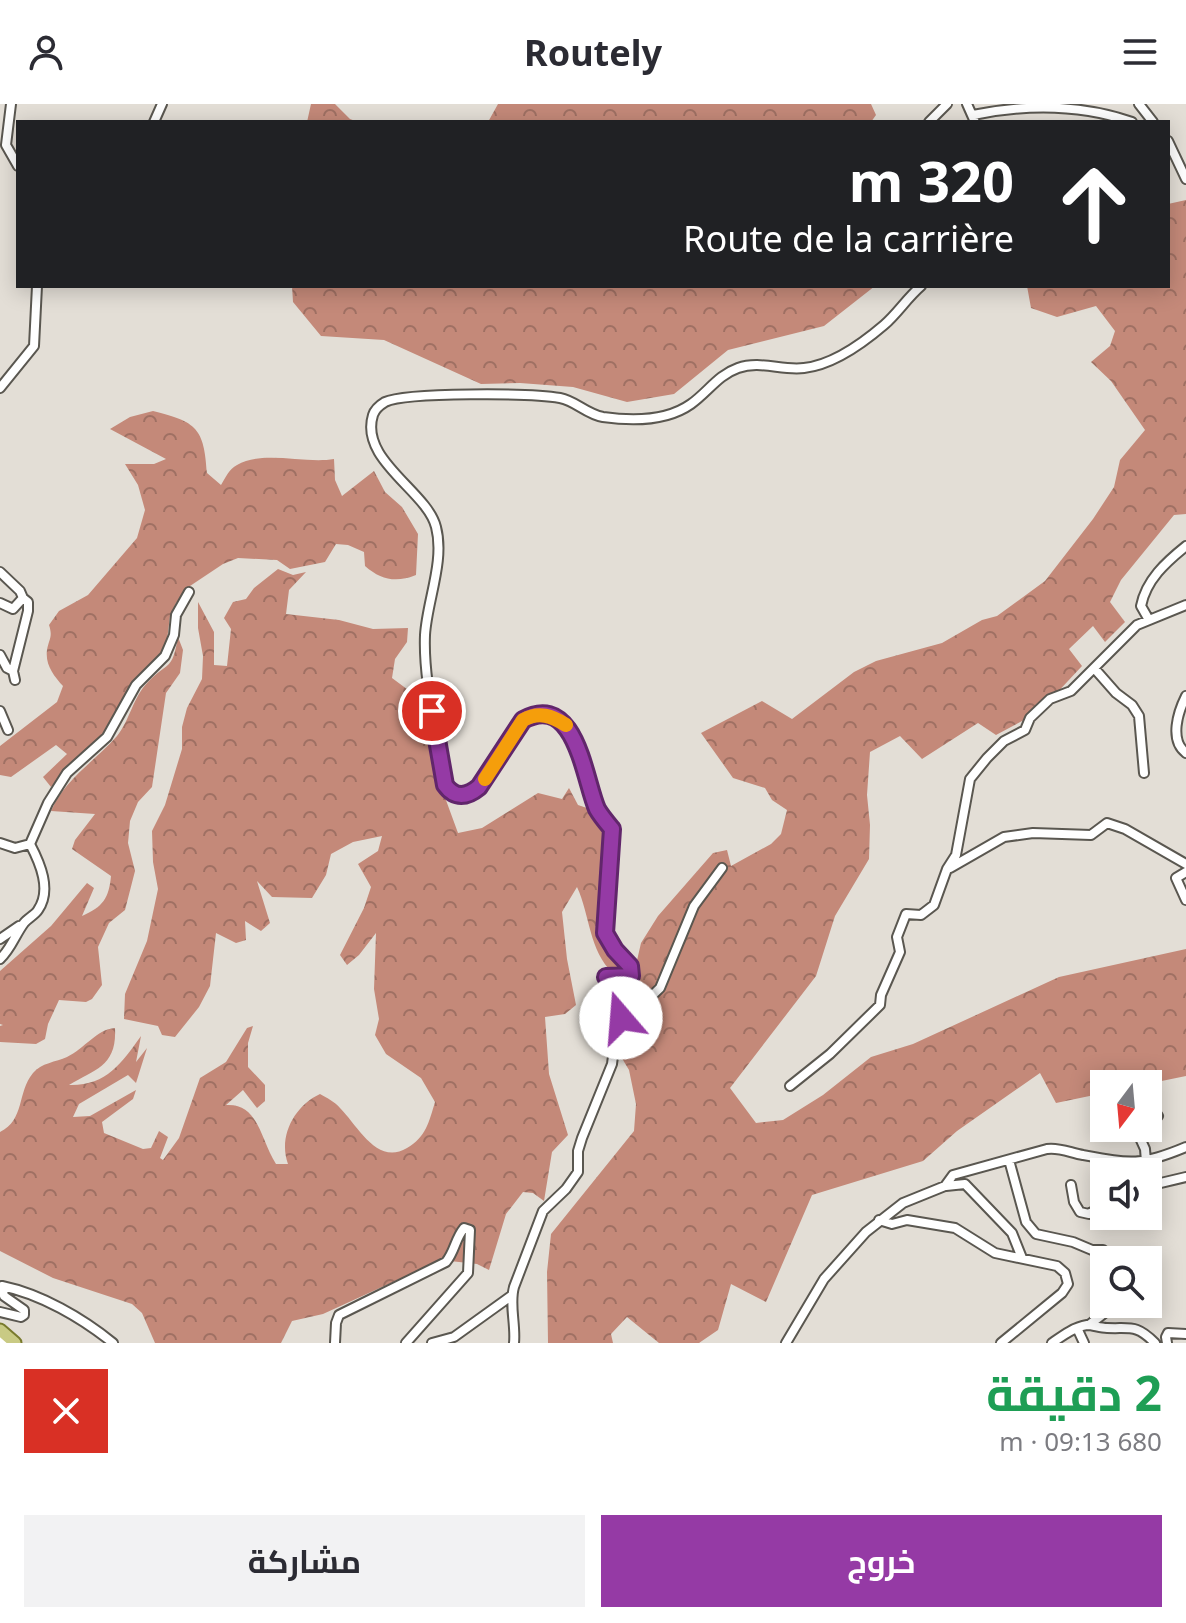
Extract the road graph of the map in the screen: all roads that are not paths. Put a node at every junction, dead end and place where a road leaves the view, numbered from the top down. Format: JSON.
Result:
{"nodes":[{"id":1,"x":11,"y":104,"type":"edge"},
{"id":2,"x":947,"y":104,"type":"edge"},
{"id":3,"x":1139,"y":104,"type":"edge"},
{"id":4,"x":969,"y":111,"type":"edge"},
{"id":5,"x":931,"y":120,"type":"edge"},
{"id":6,"x":1126,"y":120,"type":"edge"},
{"id":7,"x":1151,"y":120,"type":"edge"},
{"id":8,"x":1170,"y":145,"type":"edge"},
{"id":9,"x":16,"y":162,"type":"edge"},
{"id":10,"x":1186,"y":179,"type":"edge"},
{"id":11,"x":37,"y":288,"type":"edge"},
{"id":12,"x":919,"y":288,"type":"edge"},
{"id":13,"x":0,"y":388,"type":"edge"},
{"id":14,"x":1186,"y":546,"type":"edge"},
{"id":15,"x":0,"y":572,"type":"edge"},
{"id":16,"x":189,"y":592,"type":"dead end"},
{"id":17,"x":23,"y":598,"type":"junction"},
{"id":18,"x":0,"y":603,"type":"edge"},
{"id":19,"x":1186,"y":605,"type":"edge"},
{"id":20,"x":1149,"y":620,"type":"junction"},
{"id":21,"x":0,"y":655,"type":"edge"},
{"id":22,"x":1094,"y":668,"type":"junction"},
{"id":23,"x":1186,"y":696,"type":"edge"},
{"id":24,"x":0,"y":711,"type":"edge"},
{"id":25,"x":8,"y":730,"type":"dead end"},
{"id":26,"x":1186,"y":753,"type":"edge"},
{"id":27,"x":1144,"y":773,"type":"dead end"},
{"id":28,"x":0,"y":843,"type":"edge"},
{"id":29,"x":30,"y":844,"type":"junction"},
{"id":30,"x":1186,"y":864,"type":"edge"},
{"id":31,"x":722,"y":868,"type":"dead end"},
{"id":32,"x":947,"y":869,"type":"junction"},
{"id":33,"x":1186,"y":872,"type":"edge"},
{"id":34,"x":1186,"y":900,"type":"edge"},
{"id":35,"x":25,"y":921,"type":"junction"},
{"id":36,"x":0,"y":939,"type":"edge"},
{"id":37,"x":0,"y":959,"type":"edge"},
{"id":38,"x":621,"y":1018,"type":"junction"},
{"id":39,"x":790,"y":1086,"type":"dead end"},
{"id":40,"x":1186,"y":1147,"type":"edge"},
{"id":41,"x":1100,"y":1158,"type":"edge"},
{"id":42,"x":1157,"y":1158,"type":"edge"},
{"id":43,"x":1009,"y":1160,"type":"junction"},
{"id":44,"x":1186,"y":1177,"type":"edge"},
{"id":45,"x":1162,"y":1183,"type":"edge"},
{"id":46,"x":1071,"y":1185,"type":"dead end"},
{"id":47,"x":945,"y":1186,"type":"junction"},
{"id":48,"x":1090,"y":1213,"type":"edge"},
{"id":49,"x":879,"y":1220,"type":"junction"},
{"id":50,"x":1090,"y":1249,"type":"edge"},
{"id":51,"x":1022,"y":1258,"type":"junction"},
{"id":52,"x":1,"y":1284,"type":"edge"},
{"id":53,"x":511,"y":1296,"type":"junction"},
{"id":54,"x":0,"y":1312,"type":"edge"},
{"id":55,"x":1098,"y":1318,"type":"edge"},
{"id":56,"x":1089,"y":1325,"type":"junction"},
{"id":57,"x":1077,"y":1328,"type":"junction"},
{"id":58,"x":0,"y":1330,"type":"edge"},
{"id":59,"x":1186,"y":1334,"type":"edge"},
{"id":60,"x":0,"y":1339,"type":"edge"},
{"id":61,"x":6,"y":1343,"type":"edge"},
{"id":62,"x":15,"y":1343,"type":"edge"},
{"id":63,"x":113,"y":1343,"type":"edge"},
{"id":64,"x":335,"y":1343,"type":"edge"},
{"id":65,"x":406,"y":1343,"type":"edge"},
{"id":66,"x":432,"y":1343,"type":"edge"},
{"id":67,"x":514,"y":1343,"type":"edge"},
{"id":68,"x":786,"y":1343,"type":"edge"},
{"id":69,"x":1001,"y":1343,"type":"edge"},
{"id":70,"x":1052,"y":1343,"type":"edge"},
{"id":71,"x":1084,"y":1343,"type":"edge"},
{"id":72,"x":1155,"y":1343,"type":"edge"},
{"id":73,"x":1167,"y":1343,"type":"edge"}],
"edges":[{"from":1,"to":9,"type":"street"},
{"from":2,"to":5,"type":"street"},
{"from":3,"to":7,"type":"street"},
{"from":4,"to":6,"type":"street"},
{"from":8,"to":10,"type":"street"},
{"from":11,"to":13,"type":"street"},
{"from":12,"to":38,"type":"street"},
{"from":14,"to":20,"type":"street"},
{"from":15,"to":17,"type":"street"},
{"from":16,"to":29,"type":"street"},
{"from":17,"to":18,"type":"street"},
{"from":17,"to":21,"type":"street"},
{"from":19,"to":20,"type":"street"},
{"from":20,"to":22,"type":"street"},
{"from":22,"to":27,"type":"street"},
{"from":22,"to":32,"type":"street"},
{"from":23,"to":26,"type":"street"},
{"from":24,"to":25,"type":"street"},
{"from":28,"to":29,"type":"street"},
{"from":29,"to":35,"type":"street"},
{"from":30,"to":32,"type":"street"},
{"from":31,"to":38,"type":"street"},
{"from":32,"to":39,"type":"street"},
{"from":33,"to":34,"type":"street"},
{"from":35,"to":36,"type":"street"},
{"from":35,"to":37,"type":"street"},
{"from":38,"to":53,"type":"street"},
{"from":40,"to":42,"type":"street"},
{"from":41,"to":43,"type":"street"},
{"from":43,"to":47,"type":"street"},
{"from":43,"to":50,"type":"street"},
{"from":44,"to":45,"type":"street"},
{"from":46,"to":48,"type":"street"},
{"from":47,"to":49,"type":"street"},
{"from":47,"to":51,"type":"street"},
{"from":49,"to":51,"type":"street"},
{"from":49,"to":68,"type":"street"},
{"from":51,"to":69,"type":"street"},
{"from":52,"to":54,"type":"street"},
{"from":52,"to":63,"type":"street"},
{"from":53,"to":66,"type":"street"},
{"from":53,"to":67,"type":"street"},
{"from":55,"to":56,"type":"street"},
{"from":56,"to":57,"type":"street"},
{"from":56,"to":72,"type":"street"},
{"from":57,"to":70,"type":"street"},
{"from":57,"to":71,"type":"street"},
{"from":58,"to":62,"type":"main road"},
{"from":59,"to":73,"type":"street"},
{"from":60,"to":61,"type":"street"},
{"from":64,"to":65,"type":"street"}]}
